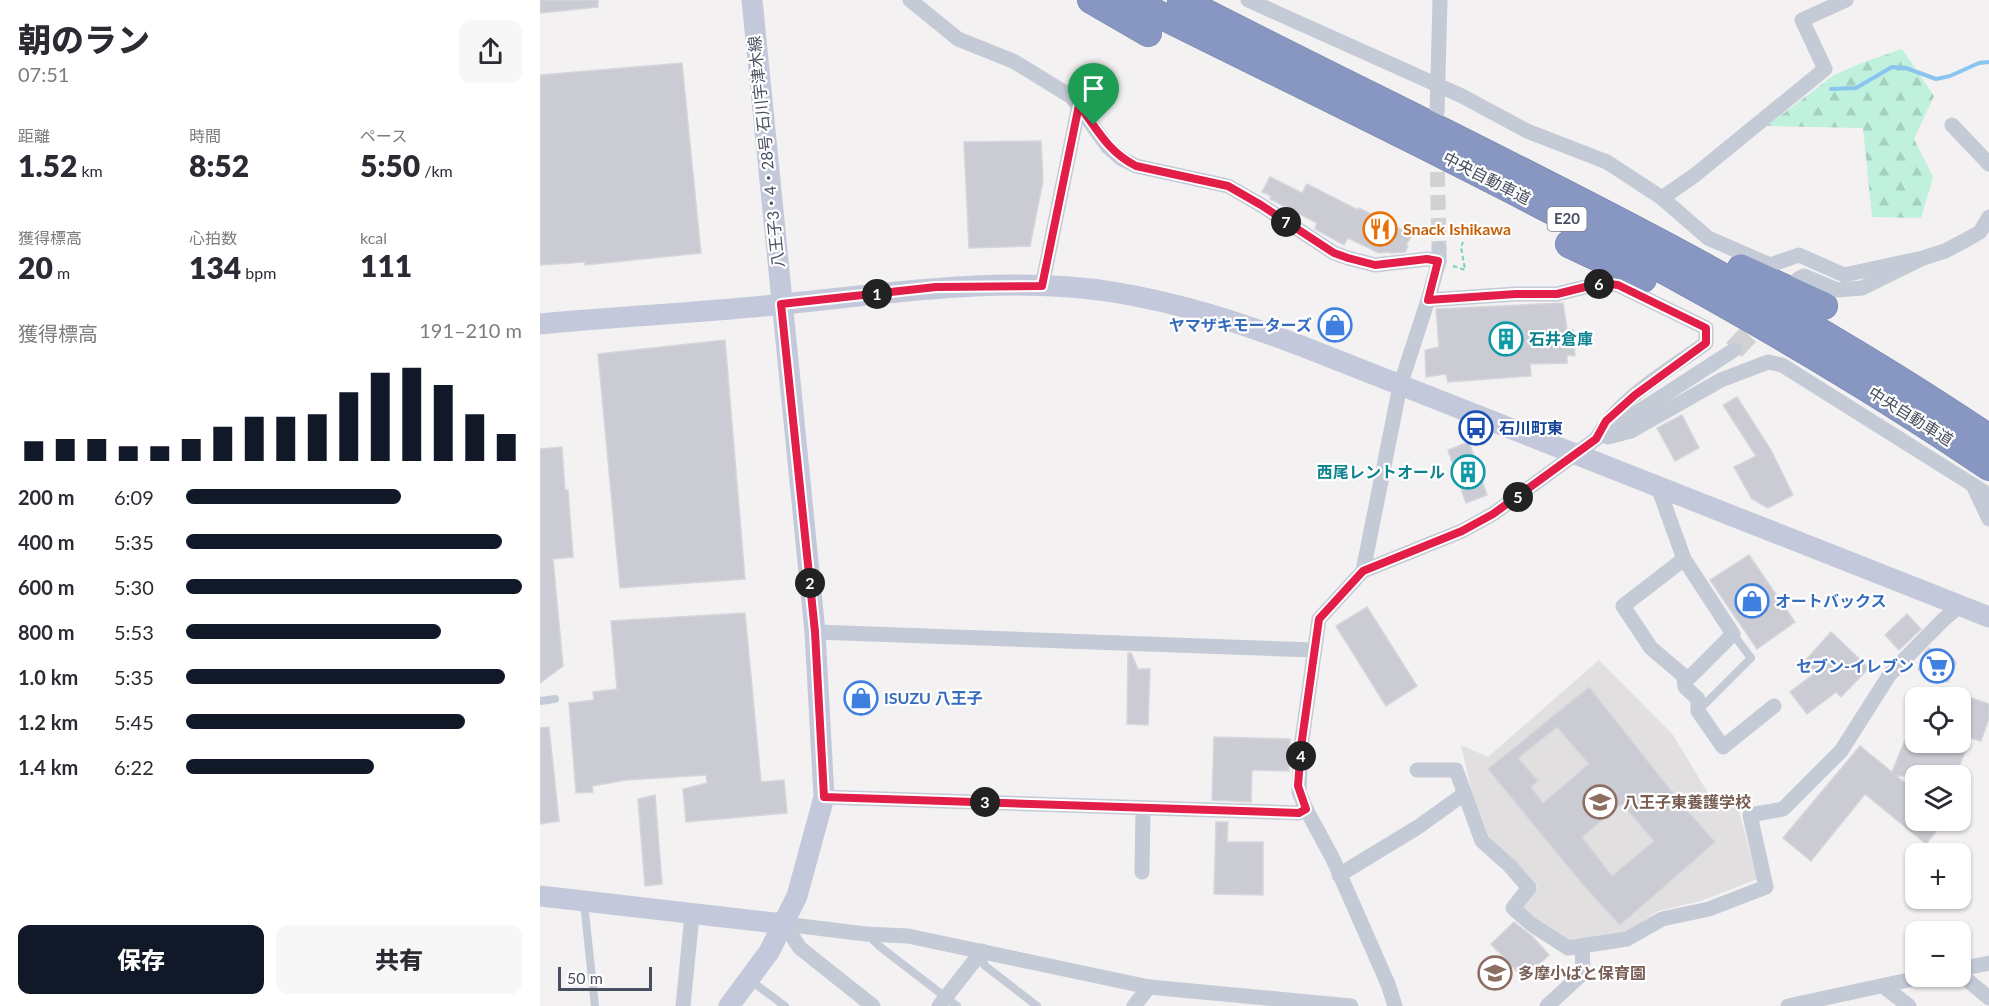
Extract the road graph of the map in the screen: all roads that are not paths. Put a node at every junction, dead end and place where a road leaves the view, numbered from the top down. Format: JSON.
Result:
{"nodes":[{"id":1,"x":752,"y":0,"type":"edge"},
{"id":2,"x":910,"y":0,"type":"edge"},
{"id":3,"x":1091,"y":0,"type":"edge"},
{"id":4,"x":1130,"y":0,"type":"edge"},
{"id":5,"x":1181,"y":0,"type":"edge"},
{"id":6,"x":1248,"y":0,"type":"edge"},
{"id":7,"x":1440,"y":0,"type":"edge"},
{"id":8,"x":1846,"y":0,"type":"edge"},
{"id":9,"x":1148,"y":33,"type":"dead end"},
{"id":10,"x":1438,"y":87,"type":"junction"},
{"id":11,"x":1079,"y":105,"type":"junction"},
{"id":12,"x":1437,"y":113,"type":"dead end"},
{"id":13,"x":1952,"y":125,"type":"dead end"},
{"id":14,"x":1987,"y":159,"type":"edge"},
{"id":15,"x":1515,"y":167,"type":"junction"},
{"id":16,"x":1662,"y":198,"type":"junction"},
{"id":17,"x":1989,"y":217,"type":"edge"},
{"id":18,"x":1984,"y":235,"type":"edge"},
{"id":19,"x":1569,"y":244,"type":"dead end"},
{"id":20,"x":1923,"y":258,"type":"junction"},
{"id":21,"x":1798,"y":279,"type":"dead end"},
{"id":22,"x":1042,"y":286,"type":"junction"},
{"id":23,"x":1428,"y":300,"type":"junction"},
{"id":24,"x":781,"y":304,"type":"junction"},
{"id":25,"x":1824,"y":306,"type":"dead end"},
{"id":26,"x":540,"y":324,"type":"edge"},
{"id":27,"x":1734,"y":350,"type":"tunnel mouth"},
{"id":28,"x":1845,"y":374,"type":"junction"},
{"id":29,"x":1400,"y":386,"type":"junction"},
{"id":30,"x":1989,"y":438,"type":"edge"},
{"id":31,"x":1596,"y":439,"type":"junction"},
{"id":32,"x":1577,"y":454,"type":"junction"},
{"id":33,"x":1981,"y":476,"type":"edge"},
{"id":34,"x":1658,"y":487,"type":"junction"},
{"id":35,"x":1989,"y":495,"type":"edge"},
{"id":36,"x":1989,"y":519,"type":"edge"},
{"id":37,"x":1683,"y":559,"type":"junction"},
{"id":38,"x":1363,"y":571,"type":"junction"},
{"id":39,"x":1960,"y":606,"type":"junction"},
{"id":40,"x":1987,"y":610,"type":"edge"},
{"id":41,"x":815,"y":632,"type":"junction"},
{"id":42,"x":1733,"y":634,"type":"junction"},
{"id":43,"x":1314,"y":650,"type":"junction"},
{"id":44,"x":1684,"y":676,"type":"junction"},
{"id":45,"x":555,"y":699,"type":"dead end"},
{"id":46,"x":540,"y":700,"type":"edge"},
{"id":47,"x":1774,"y":706,"type":"dead end"},
{"id":48,"x":1698,"y":711,"type":"junction"},
{"id":49,"x":1417,"y":770,"type":"dead end"},
{"id":50,"x":1464,"y":794,"type":"junction"},
{"id":51,"x":824,"y":797,"type":"junction"},
{"id":52,"x":1143,"y":808,"type":"junction"},
{"id":53,"x":1306,"y":809,"type":"junction"},
{"id":54,"x":1142,"y":872,"type":"dead end"},
{"id":55,"x":1340,"y":875,"type":"junction"},
{"id":56,"x":540,"y":896,"type":"edge"},
{"id":57,"x":584,"y":901,"type":"junction"},
{"id":58,"x":692,"y":915,"type":"junction"},
{"id":59,"x":784,"y":924,"type":"junction"},
{"id":60,"x":866,"y":934,"type":"junction"},
{"id":61,"x":1582,"y":946,"type":"junction"},
{"id":62,"x":982,"y":951,"type":"junction"},
{"id":63,"x":1989,"y":963,"type":"edge"},
{"id":64,"x":1971,"y":967,"type":"edge"},
{"id":65,"x":750,"y":980,"type":"junction"},
{"id":66,"x":1905,"y":981,"type":"edge"},
{"id":67,"x":1971,"y":983,"type":"edge"},
{"id":68,"x":1883,"y":986,"type":"junction"},
{"id":69,"x":1149,"y":987,"type":"junction"},
{"id":70,"x":1989,"y":998,"type":"edge"},
{"id":71,"x":947,"y":1003,"type":"edge"},
{"id":72,"x":1818,"y":1003,"type":"edge"},
{"id":73,"x":595,"y":1006,"type":"edge"},
{"id":74,"x":683,"y":1006,"type":"edge"},
{"id":75,"x":729,"y":1006,"type":"edge"},
{"id":76,"x":785,"y":1006,"type":"edge"},
{"id":77,"x":873,"y":1006,"type":"edge"},
{"id":78,"x":1037,"y":1006,"type":"edge"},
{"id":79,"x":1134,"y":1006,"type":"edge"},
{"id":80,"x":1351,"y":1006,"type":"edge"},
{"id":81,"x":1395,"y":1006,"type":"edge"},
{"id":82,"x":1547,"y":1006,"type":"edge"},
{"id":83,"x":1788,"y":1006,"type":"edge"},
{"id":84,"x":1909,"y":1006,"type":"edge"}],
"edges":[{"from":1,"to":24,"type":"street","name":"八王子3・4・28号 石川宇津木線"},
{"from":2,"to":11,"type":"street"},
{"from":3,"to":9,"type":"highway"},
{"from":4,"to":28,"type":"highway","name":"中央自動車道","number":"E20"},
{"from":5,"to":15,"type":"highway","name":"中央自動車道","number":"E20"},
{"from":6,"to":10,"type":"street"},
{"from":7,"to":10,"type":"street"},
{"from":8,"to":16,"type":"street"},
{"from":10,"to":12,"type":"street"},
{"from":10,"to":16,"type":"street"},
{"from":11,"to":22,"type":"street"},
{"from":11,"to":23,"type":"street"},
{"from":13,"to":14,"type":"street"},
{"from":15,"to":25,"type":"highway"},
{"from":15,"to":30,"type":"highway","name":"中央自動車道","number":"E20"},
{"from":16,"to":20,"type":"street"},
{"from":17,"to":18,"type":"street"},
{"from":18,"to":20,"type":"street"},
{"from":19,"to":28,"type":"highway"},
{"from":20,"to":21,"type":"street"},
{"from":22,"to":24,"type":"street"},
{"from":22,"to":29,"type":"street"},
{"from":23,"to":29,"type":"street"},
{"from":23,"to":31,"type":"street"},
{"from":24,"to":26,"type":"street"},
{"from":24,"to":41,"type":"street","name":"八王子3・4・28号 石川宇津木線"},
{"from":27,"to":31,"type":"street"},
{"from":28,"to":33,"type":"highway","name":"中央自動車道","number":"E20"},
{"from":29,"to":32,"type":"street"},
{"from":29,"to":38,"type":"street"},
{"from":31,"to":32,"type":"street"},
{"from":31,"to":33,"type":"street"},
{"from":32,"to":34,"type":"street"},
{"from":32,"to":38,"type":"street"},
{"from":33,"to":35,"type":"street"},
{"from":33,"to":36,"type":"street"},
{"from":34,"to":37,"type":"street"},
{"from":34,"to":39,"type":"street"},
{"from":37,"to":42,"type":"street"},
{"from":37,"to":44,"type":"street"},
{"from":38,"to":43,"type":"street"},
{"from":39,"to":40,"type":"street"},
{"from":39,"to":61,"type":"street"},
{"from":41,"to":43,"type":"street"},
{"from":41,"to":51,"type":"street","name":"八王子3・4・28号 石川宇津木線"},
{"from":42,"to":44,"type":"street"},
{"from":42,"to":48,"type":"lane"},
{"from":43,"to":53,"type":"street"},
{"from":44,"to":48,"type":"street"},
{"from":45,"to":46,"type":"lane"},
{"from":47,"to":48,"type":"street"},
{"from":49,"to":50,"type":"street"},
{"from":50,"to":55,"type":"street"},
{"from":50,"to":61,"type":"street"},
{"from":51,"to":52,"type":"street"},
{"from":51,"to":59,"type":"street","name":"八王子3・4・28号 石川宇津木線"},
{"from":52,"to":53,"type":"street"},
{"from":52,"to":54,"type":"street"},
{"from":53,"to":55,"type":"street"},
{"from":55,"to":81,"type":"street"},
{"from":56,"to":57,"type":"street"},
{"from":57,"to":58,"type":"street"},
{"from":57,"to":73,"type":"lane"},
{"from":58,"to":59,"type":"street"},
{"from":58,"to":74,"type":"street"},
{"from":59,"to":60,"type":"street"},
{"from":59,"to":65,"type":"street","name":"八王子3・4・28号 石川宇津木線"},
{"from":59,"to":77,"type":"street"},
{"from":60,"to":62,"type":"street"},
{"from":60,"to":71,"type":"lane"},
{"from":61,"to":82,"type":"street"},
{"from":62,"to":69,"type":"street"},
{"from":62,"to":71,"type":"street"},
{"from":62,"to":78,"type":"lane"},
{"from":63,"to":64,"type":"street"},
{"from":65,"to":75,"type":"street","name":"八王子3・4・28号 石川宇津木線"},
{"from":65,"to":76,"type":"lane"},
{"from":66,"to":68,"type":"street"},
{"from":67,"to":70,"type":"street"},
{"from":68,"to":72,"type":"street"},
{"from":68,"to":84,"type":"street"},
{"from":69,"to":79,"type":"street"},
{"from":69,"to":80,"type":"street"},
{"from":72,"to":83,"type":"street"}]}
